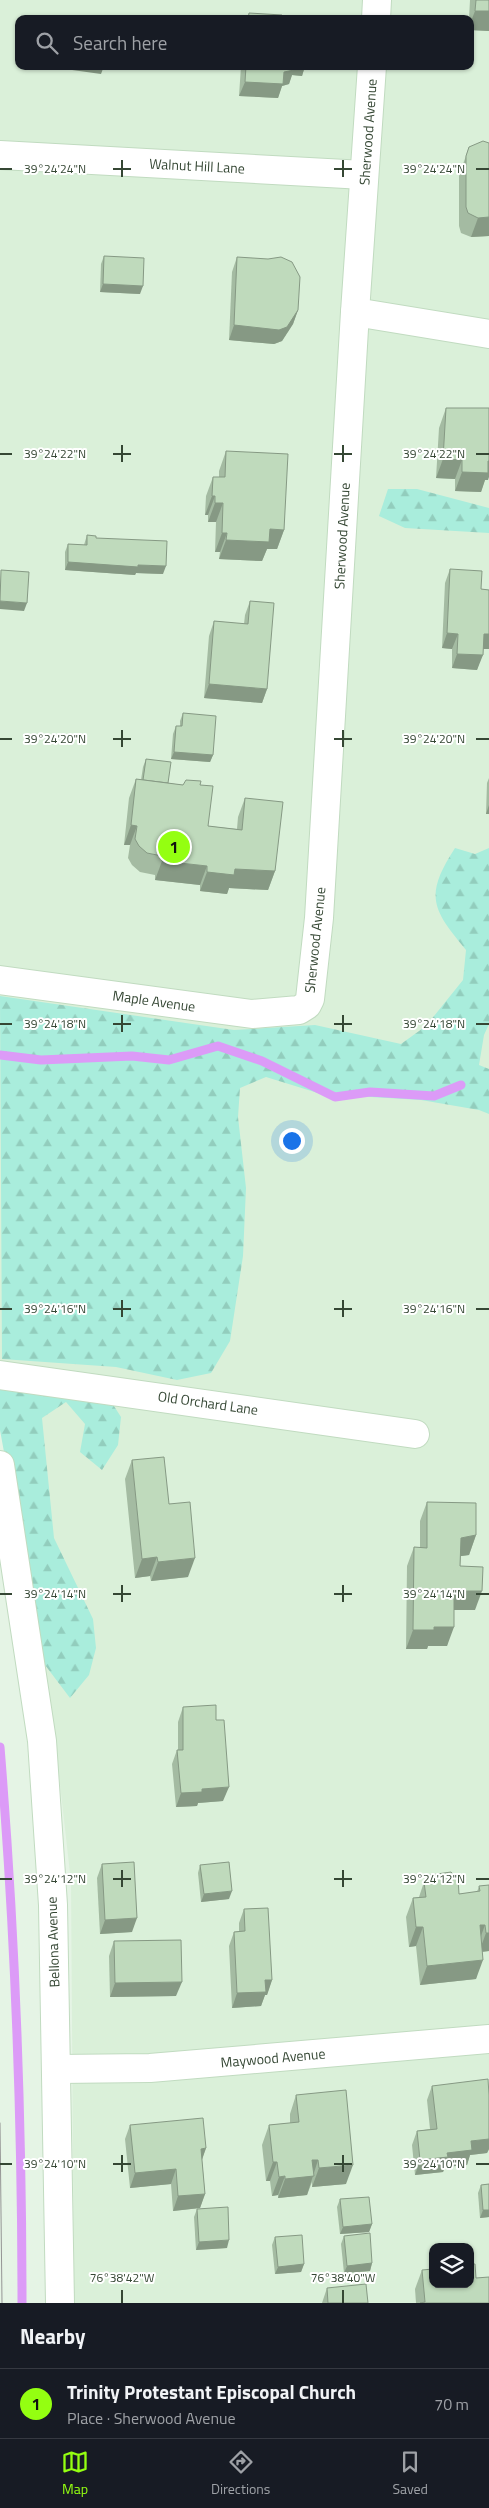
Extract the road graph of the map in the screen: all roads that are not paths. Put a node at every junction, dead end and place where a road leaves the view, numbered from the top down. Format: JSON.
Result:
{"nodes":[{"id":1,"x":377,"y":0,"type":"edge"},
{"id":2,"x":376,"y":15,"type":"edge"},
{"id":3,"x":372,"y":70,"type":"edge"},
{"id":4,"x":0,"y":155,"type":"edge"},
{"id":5,"x":364,"y":175,"type":"junction"},
{"id":6,"x":355,"y":312,"type":"junction"},
{"id":7,"x":489,"y":334,"type":"edge"},
{"id":8,"x":0,"y":980,"type":"edge"},
{"id":9,"x":307,"y":1005,"type":"joint"},
{"id":10,"x":0,"y":1374,"type":"edge"},
{"id":11,"x":415,"y":1434,"type":"dead end"},
{"id":12,"x":0,"y":1465,"type":"edge"},
{"id":13,"x":489,"y":2039,"type":"edge"},
{"id":14,"x":57,"y":2069,"type":"junction"},
{"id":15,"x":60,"y":2303,"type":"edge"}],
"edges":[{"from":1,"to":2,"type":"street"},
{"from":3,"to":5,"type":"street","name":"Sherwood Avenue"},
{"from":4,"to":5,"type":"street","name":"Walnut Hill Lane"},
{"from":5,"to":6,"type":"street","name":"Sherwood Avenue"},
{"from":6,"to":7,"type":"street"},
{"from":6,"to":9,"type":"street","name":"Sherwood Avenue"},
{"from":8,"to":9,"type":"street","name":"Maple Avenue"},
{"from":10,"to":11,"type":"street","name":"Old Orchard Lane"},
{"from":12,"to":14,"type":"street","name":"Bellona Avenue"},
{"from":13,"to":14,"type":"street","name":"Maywood Avenue"},
{"from":14,"to":15,"type":"street","name":"Bellona Avenue"}]}
